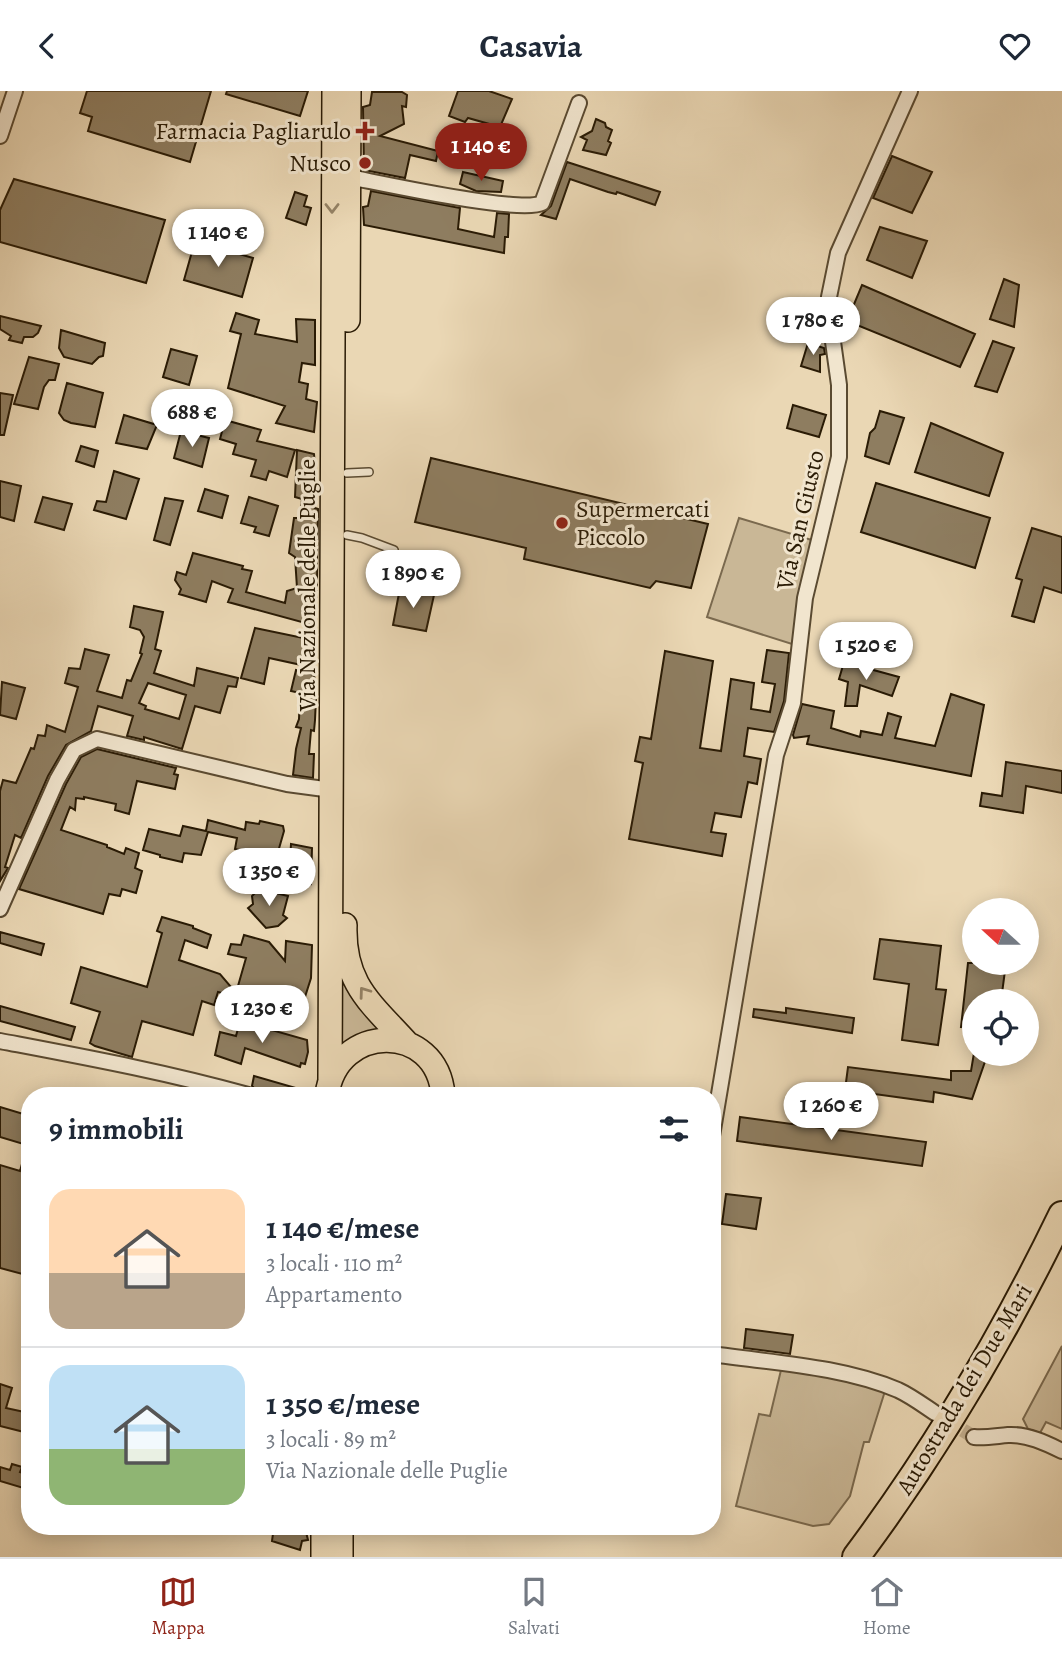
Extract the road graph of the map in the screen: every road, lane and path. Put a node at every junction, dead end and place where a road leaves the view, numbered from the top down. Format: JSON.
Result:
{"nodes":[{"id":1,"x":15,"y":91,"type":"edge"},
{"id":2,"x":334,"y":91,"type":"edge"},
{"id":3,"x":349,"y":91,"type":"edge"},
{"id":4,"x":910,"y":91,"type":"edge"},
{"id":5,"x":579,"y":103,"type":"dead end"},
{"id":6,"x":0,"y":136,"type":"edge"},
{"id":7,"x":349,"y":177,"type":"junction"},
{"id":8,"x":347,"y":535,"type":"junction"},
{"id":9,"x":394,"y":550,"type":"dead end"},
{"id":10,"x":332,"y":790,"type":"junction"},
{"id":11,"x":0,"y":909,"type":"edge"},
{"id":12,"x":0,"y":1041,"type":"edge"},
{"id":13,"x":408,"y":1044,"type":"junction"},
{"id":14,"x":218,"y":1087,"type":"edge"},
{"id":15,"x":328,"y":1087,"type":"edge"},
{"id":16,"x":442,"y":1087,"type":"edge"},
{"id":17,"x":720,"y":1087,"type":"edge"},
{"id":18,"x":1062,"y":1215,"type":"edge"},
{"id":19,"x":1062,"y":1255,"type":"edge"},
{"id":20,"x":721,"y":1355,"type":"edge"},
{"id":21,"x":935,"y":1413,"type":"tunnel mouth"},
{"id":22,"x":974,"y":1437,"type":"tunnel mouth"},
{"id":23,"x":1062,"y":1451,"type":"edge"},
{"id":24,"x":323,"y":1535,"type":"edge"},
{"id":25,"x":341,"y":1535,"type":"edge"},
{"id":26,"x":323,"y":1557,"type":"edge"},
{"id":27,"x":341,"y":1557,"type":"edge"},
{"id":28,"x":856,"y":1557,"type":"edge"},
{"id":29,"x":878,"y":1557,"type":"edge"}],
"edges":[{"from":1,"to":6,"type":"street"},
{"from":2,"to":10,"type":"main road","name":"Via Nazionale delle Puglie","one_way":true},
{"from":3,"to":7,"type":"main road","name":"Via Nazionale delle Puglie"},
{"from":4,"to":17,"type":"street","name":"Via San Giusto"},
{"from":5,"to":7,"type":"street"},
{"from":7,"to":8,"type":"main road","name":"Via Nazionale delle Puglie"},
{"from":8,"to":9,"type":"lane"},
{"from":13,"to":8,"type":"main road","name":"Via Nazionale delle Puglie","one_way":true},
{"from":10,"to":11,"type":"street"},
{"from":10,"to":15,"type":"main road","name":"Via Nazionale delle Puglie"},
{"from":12,"to":14,"type":"street"},
{"from":13,"to":15,"type":"main road","name":"Via Nazionale delle Puglie"},
{"from":13,"to":16,"type":"main road","name":"Via Nazionale delle Puglie"},
{"from":18,"to":28,"type":"highway","name":"Autostrada dei Due Mari"},
{"from":19,"to":29,"type":"highway","name":"Autostrada dei Due Mari"},
{"from":20,"to":21,"type":"street"},
{"from":22,"to":23,"type":"street"},
{"from":24,"to":26,"type":"main road"},
{"from":25,"to":27,"type":"main road"}]}
